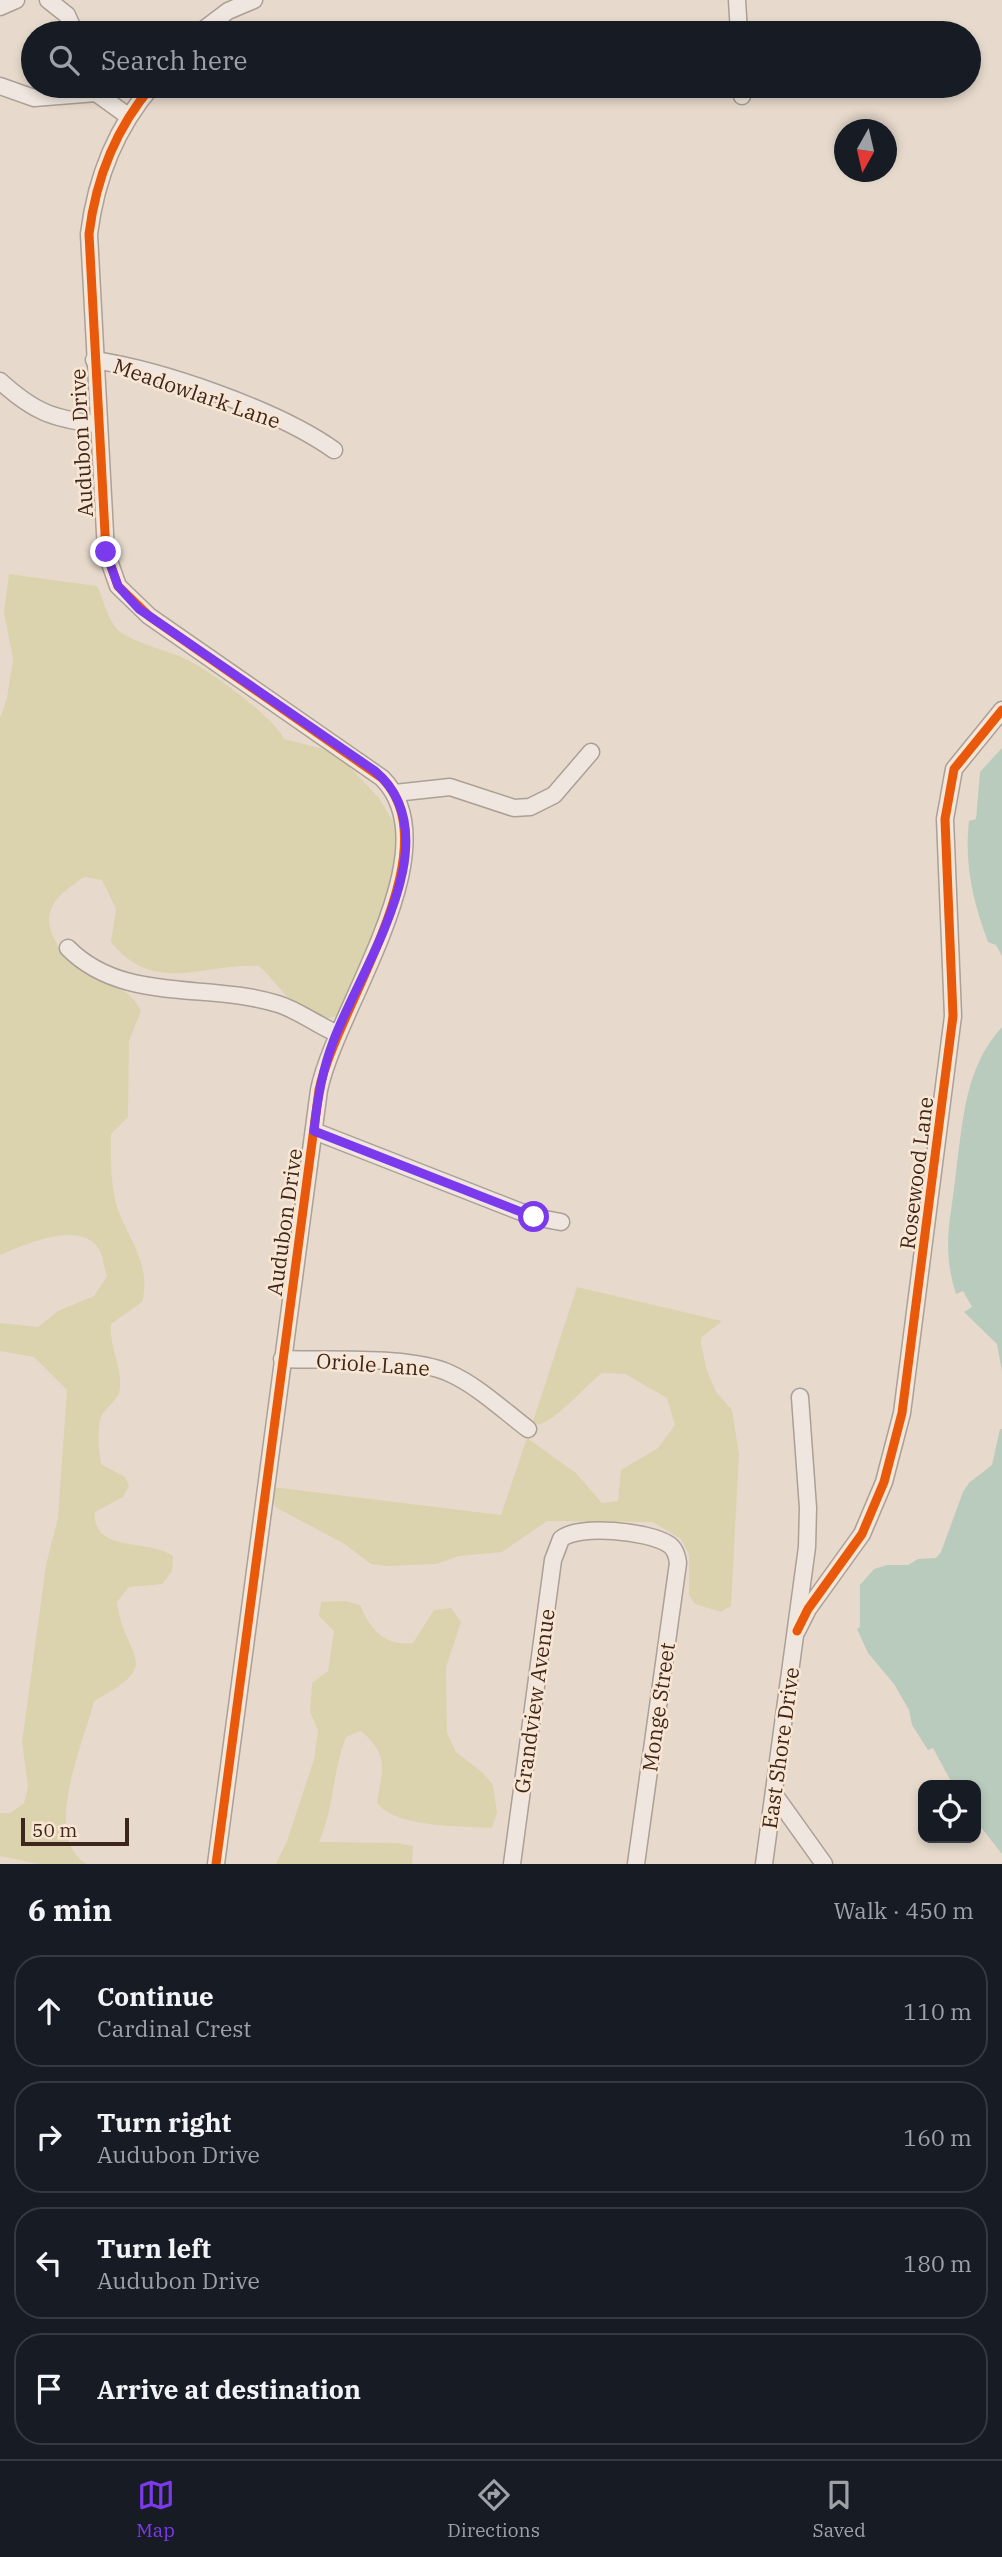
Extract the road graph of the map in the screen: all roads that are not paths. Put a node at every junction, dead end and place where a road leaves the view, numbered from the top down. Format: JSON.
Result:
{"nodes":[{"id":1,"x":16,"y":0,"type":"edge"},
{"id":2,"x":48,"y":0,"type":"edge"},
{"id":3,"x":254,"y":0,"type":"edge"},
{"id":4,"x":737,"y":0,"type":"edge"},
{"id":5,"x":0,"y":7,"type":"edge"},
{"id":6,"x":70,"y":21,"type":"edge"},
{"id":7,"x":215,"y":21,"type":"edge"},
{"id":8,"x":738,"y":21,"type":"edge"},
{"id":9,"x":0,"y":86,"type":"edge"},
{"id":10,"x":21,"y":93,"type":"edge"},
{"id":11,"x":104,"y":98,"type":"edge"},
{"id":12,"x":142,"y":98,"type":"edge"},
{"id":13,"x":128,"y":116,"type":"junction"},
{"id":14,"x":93,"y":360,"type":"junction"},
{"id":15,"x":0,"y":381,"type":"edge"},
{"id":16,"x":97,"y":424,"type":"junction"},
{"id":17,"x":334,"y":450,"type":"dead end"},
{"id":18,"x":1002,"y":710,"type":"edge"},
{"id":19,"x":591,"y":752,"type":"dead end"},
{"id":20,"x":395,"y":793,"type":"junction"},
{"id":21,"x":68,"y":948,"type":"dead end"},
{"id":22,"x":336,"y":1033,"type":"junction"},
{"id":23,"x":314,"y":1131,"type":"junction"},
{"id":24,"x":561,"y":1222,"type":"dead end"},
{"id":25,"x":282,"y":1359,"type":"junction"},
{"id":26,"x":800,"y":1397,"type":"dead end"},
{"id":27,"x":528,"y":1429,"type":"dead end"},
{"id":28,"x":561,"y":1539,"type":"joint"},
{"id":29,"x":797,"y":1631,"type":"junction"},
{"id":30,"x":774,"y":1794,"type":"junction"},
{"id":31,"x":216,"y":1864,"type":"edge"},
{"id":32,"x":512,"y":1864,"type":"edge"},
{"id":33,"x":636,"y":1864,"type":"edge"},
{"id":34,"x":764,"y":1864,"type":"edge"},
{"id":35,"x":824,"y":1864,"type":"edge"}],
"edges":[{"from":1,"to":5,"type":"street"},
{"from":2,"to":6,"type":"street"},
{"from":3,"to":7,"type":"street"},
{"from":4,"to":8,"type":"street"},
{"from":9,"to":10,"type":"street"},
{"from":11,"to":13,"type":"street"},
{"from":12,"to":13,"type":"street","name":"Audubon Drive"},
{"from":13,"to":14,"type":"street","name":"Audubon Drive"},
{"from":14,"to":16,"type":"street","name":"Audubon Drive"},
{"from":14,"to":17,"type":"street","name":"Meadowlark Lane"},
{"from":15,"to":16,"type":"street"},
{"from":16,"to":20,"type":"street","name":"Audubon Drive"},
{"from":18,"to":29,"type":"street","name":"Rosewood Lane"},
{"from":19,"to":20,"type":"street"},
{"from":20,"to":22,"type":"street","name":"Audubon Drive"},
{"from":21,"to":22,"type":"street"},
{"from":22,"to":23,"type":"street","name":"Audubon Drive"},
{"from":23,"to":24,"type":"street"},
{"from":23,"to":25,"type":"street","name":"Audubon Drive"},
{"from":25,"to":27,"type":"street","name":"Oriole Lane"},
{"from":25,"to":31,"type":"street","name":"Audubon Drive"},
{"from":26,"to":29,"type":"street","name":"East Shore Drive"},
{"from":28,"to":32,"type":"street","name":"Grandview Avenue"},
{"from":28,"to":33,"type":"street","name":"Monge Street"},
{"from":29,"to":30,"type":"street","name":"East Shore Drive"},
{"from":30,"to":34,"type":"street","name":"East Shore Drive"},
{"from":30,"to":35,"type":"street"}]}
